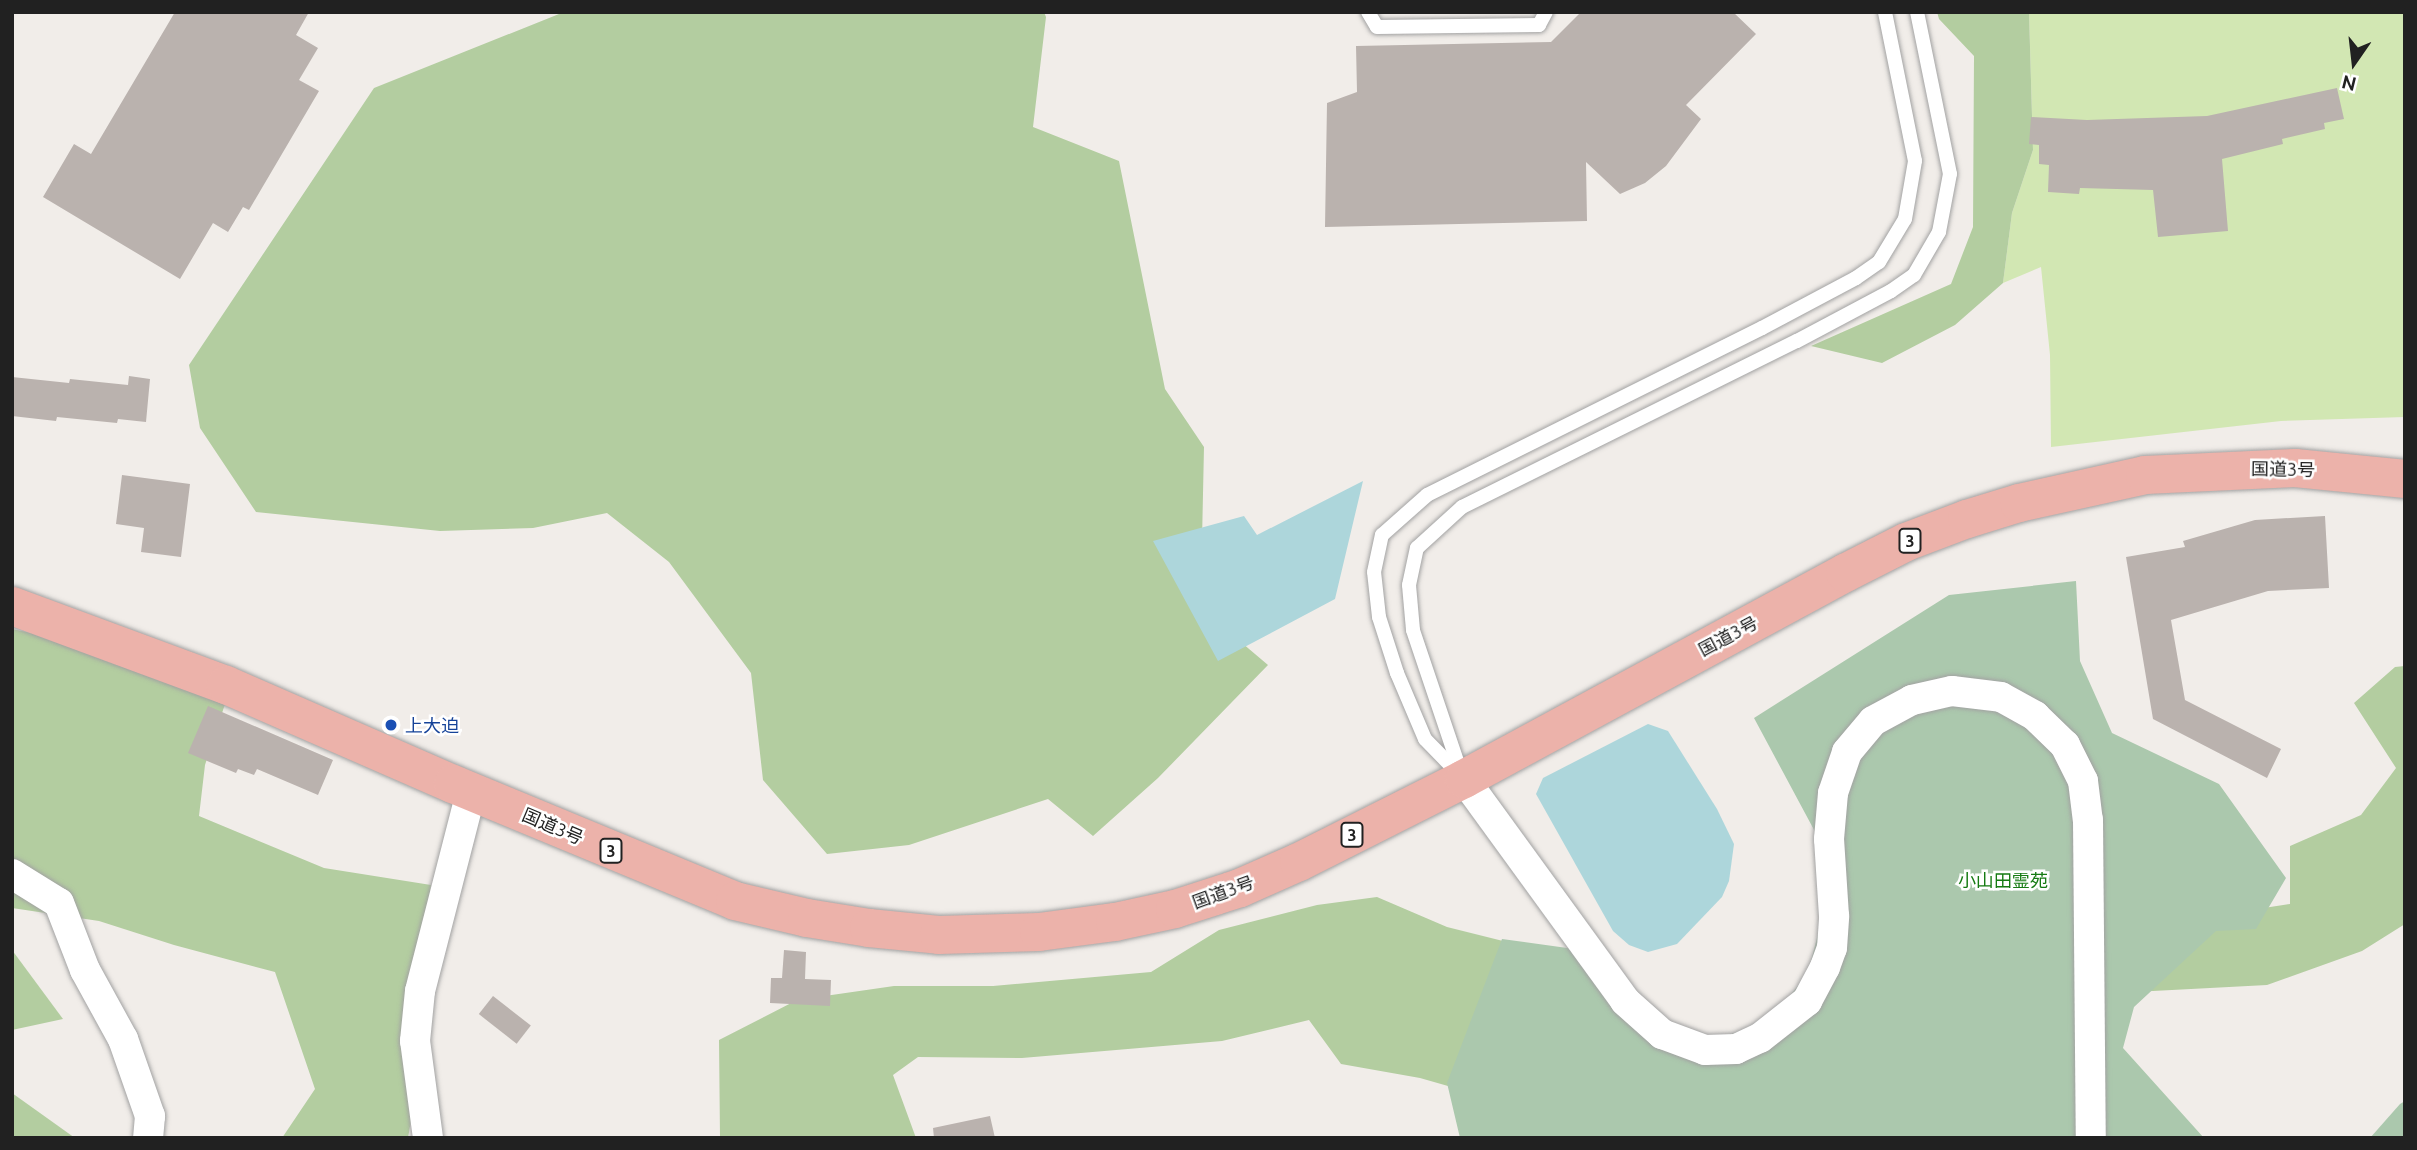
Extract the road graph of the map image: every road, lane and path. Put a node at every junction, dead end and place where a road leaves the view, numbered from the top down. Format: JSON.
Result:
{"nodes":[{"id":1,"x":1368,"y":12,"type":"edge"},
{"id":2,"x":1546,"y":12,"type":"edge"},
{"id":3,"x":1885,"y":12,"type":"edge"},
{"id":4,"x":1917,"y":12,"type":"edge"},
{"id":5,"x":2405,"y":480,"type":"edge"},
{"id":6,"x":12,"y":606,"type":"edge"},
{"id":7,"x":1464,"y":779,"type":"junction"},
{"id":8,"x":471,"y":792,"type":"junction"},
{"id":9,"x":12,"y":874,"type":"edge"},
{"id":10,"x":433,"y":1135,"type":"edge"},
{"id":11,"x":148,"y":1138,"type":"edge"},
{"id":12,"x":2091,"y":1138,"type":"edge"}],
"edges":[{"from":1,"to":2,"type":"lane"},
{"from":3,"to":7,"type":"lane"},
{"from":4,"to":7,"type":"lane"},
{"from":5,"to":7,"type":"highway","name":"国道3号","number":"3"},
{"from":6,"to":8,"type":"highway","name":"国道3号","number":"3"},
{"from":7,"to":8,"type":"highway","name":"国道3号","number":"3"},
{"from":7,"to":12,"type":"street"},
{"from":8,"to":10,"type":"street"},
{"from":9,"to":11,"type":"street"}]}
